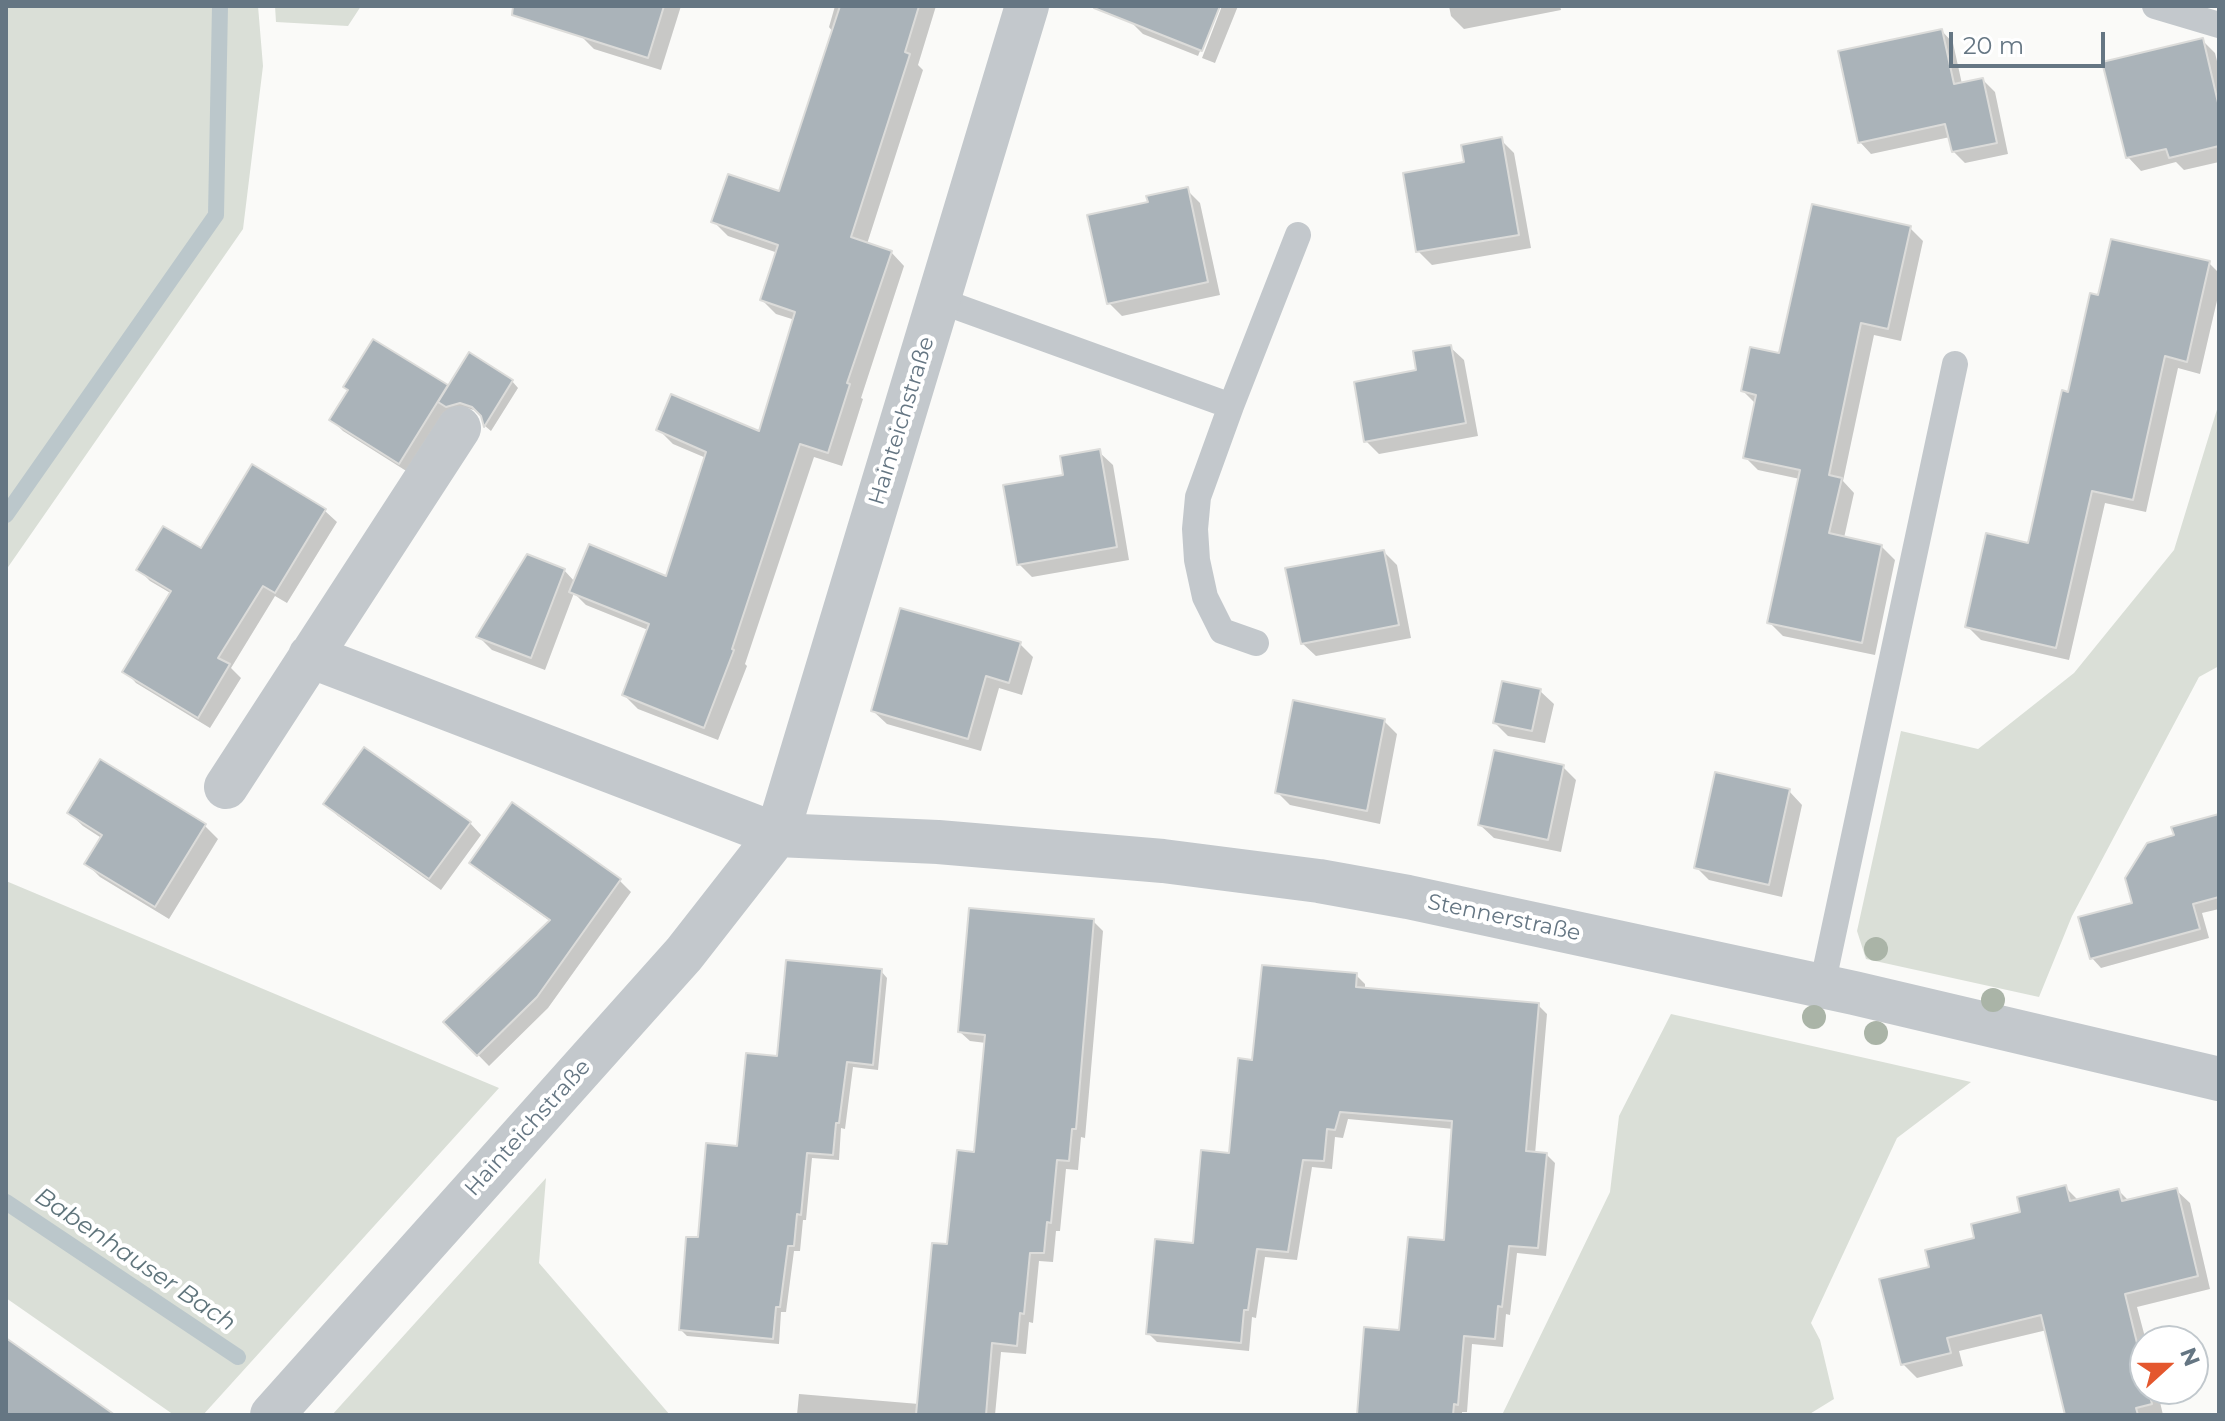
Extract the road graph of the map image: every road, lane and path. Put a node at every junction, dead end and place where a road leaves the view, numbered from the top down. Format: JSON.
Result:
{"nodes":[{"id":1,"x":1027,"y":6,"type":"edge"},
{"id":2,"x":2155,"y":6,"type":"edge"},
{"id":3,"x":2219,"y":25,"type":"edge"},
{"id":4,"x":1298,"y":235,"type":"dead end"},
{"id":5,"x":938,"y":300,"type":"junction"},
{"id":6,"x":1955,"y":364,"type":"dead end"},
{"id":7,"x":1231,"y":406,"type":"junction"},
{"id":8,"x":459,"y":428,"type":"dead end"},
{"id":9,"x":1256,"y":643,"type":"dead end"},
{"id":10,"x":310,"y":656,"type":"junction"},
{"id":11,"x":226,"y":787,"type":"dead end"},
{"id":12,"x":777,"y":835,"type":"junction"},
{"id":13,"x":1822,"y":986,"type":"junction"},
{"id":14,"x":2219,"y":1079,"type":"edge"},
{"id":15,"x":272,"y":1415,"type":"edge"}],
"edges":[{"from":1,"to":5,"type":"street","name":"Hainteichstraße"},
{"from":2,"to":3,"type":"lane"},
{"from":4,"to":7,"type":"lane"},
{"from":5,"to":7,"type":"lane"},
{"from":5,"to":12,"type":"street","name":"Hainteichstraße"},
{"from":6,"to":13,"type":"lane"},
{"from":7,"to":9,"type":"lane"},
{"from":8,"to":10,"type":"street"},
{"from":10,"to":11,"type":"street"},
{"from":10,"to":12,"type":"street"},
{"from":12,"to":13,"type":"street","name":"Stennerstraße"},
{"from":12,"to":15,"type":"street","name":"Hainteichstraße"},
{"from":13,"to":14,"type":"street","name":"Stennerstraße"}]}
